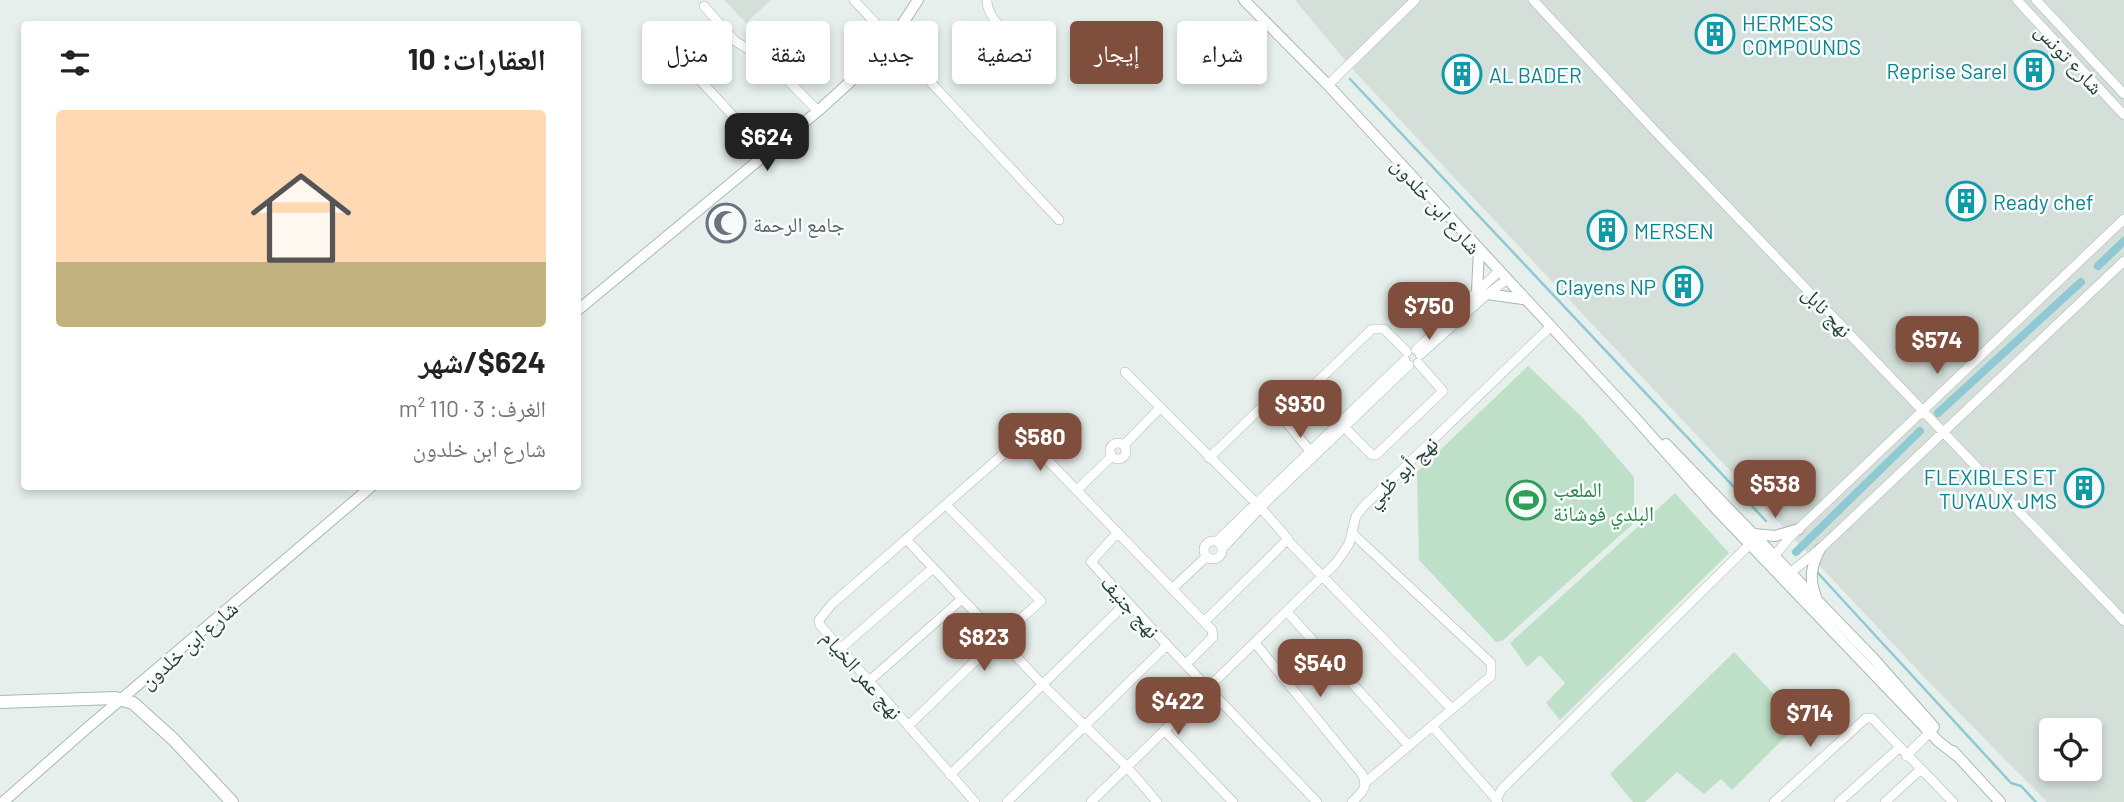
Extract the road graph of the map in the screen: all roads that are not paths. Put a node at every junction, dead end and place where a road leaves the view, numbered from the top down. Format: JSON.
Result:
{"nodes":[{"id":1,"x":854,"y":0,"type":"edge"},
{"id":2,"x":918,"y":0,"type":"edge"},
{"id":3,"x":987,"y":0,"type":"edge"},
{"id":4,"x":1244,"y":0,"type":"edge"},
{"id":5,"x":1415,"y":0,"type":"edge"},
{"id":6,"x":1533,"y":0,"type":"edge"},
{"id":7,"x":2017,"y":0,"type":"edge"},
{"id":8,"x":2036,"y":0,"type":"edge"},
{"id":9,"x":863,"y":5,"type":"edge"},
{"id":10,"x":704,"y":6,"type":"dead end"},
{"id":11,"x":875,"y":21,"type":"edge"},
{"id":12,"x":904,"y":21,"type":"edge"},
{"id":13,"x":996,"y":21,"type":"edge"},
{"id":14,"x":704,"y":84,"type":"edge"},
{"id":15,"x":847,"y":84,"type":"edge"},
{"id":16,"x":932,"y":84,"type":"edge"},
{"id":17,"x":1328,"y":85,"type":"junction"},
{"id":18,"x":2124,"y":94,"type":"edge"},
{"id":19,"x":818,"y":111,"type":"junction"},
{"id":20,"x":2124,"y":115,"type":"edge"},
{"id":21,"x":767,"y":153,"type":"junction"},
{"id":22,"x":2124,"y":219,"type":"edge"},
{"id":23,"x":1059,"y":220,"type":"dead end"},
{"id":24,"x":1479,"y":250,"type":"junction"},
{"id":25,"x":2124,"y":261,"type":"edge"},
{"id":26,"x":1502,"y":276,"type":"junction"},
{"id":27,"x":1482,"y":293,"type":"junction"},
{"id":28,"x":1524,"y":299,"type":"junction"},
{"id":29,"x":581,"y":308,"type":"edge"},
{"id":30,"x":1549,"y":327,"type":"junction"},
{"id":31,"x":1412,"y":357,"type":"junction"},
{"id":32,"x":1125,"y":372,"type":"dead end"},
{"id":33,"x":1159,"y":408,"type":"junction"},
{"id":34,"x":1922,"y":411,"type":"junction"},
{"id":35,"x":1283,"y":416,"type":"junction"},
{"id":36,"x":1342,"y":425,"type":"junction"},
{"id":37,"x":1943,"y":432,"type":"junction"},
{"id":38,"x":1310,"y":451,"type":"junction"},
{"id":39,"x":1209,"y":458,"type":"junction"},
{"id":40,"x":367,"y":490,"type":"edge"},
{"id":41,"x":1077,"y":490,"type":"junction"},
{"id":42,"x":946,"y":505,"type":"junction"},
{"id":43,"x":1258,"y":505,"type":"junction"},
{"id":44,"x":1799,"y":529,"type":"junction"},
{"id":45,"x":1118,"y":532,"type":"junction"},
{"id":46,"x":1352,"y":533,"type":"junction"},
{"id":47,"x":1751,"y":539,"type":"junction"},
{"id":48,"x":906,"y":540,"type":"junction"},
{"id":49,"x":1288,"y":541,"type":"junction"},
{"id":50,"x":1219,"y":545,"type":"junction"},
{"id":51,"x":1820,"y":549,"type":"junction"},
{"id":52,"x":1206,"y":557,"type":"junction"},
{"id":53,"x":1770,"y":561,"type":"junction"},
{"id":54,"x":933,"y":568,"type":"junction"},
{"id":55,"x":1323,"y":576,"type":"junction"},
{"id":56,"x":1786,"y":576,"type":"junction"},
{"id":57,"x":1172,"y":589,"type":"junction"},
{"id":58,"x":962,"y":598,"type":"junction"},
{"id":59,"x":1817,"y":600,"type":"junction"},
{"id":60,"x":1127,"y":602,"type":"junction"},
{"id":61,"x":1287,"y":612,"type":"junction"},
{"id":62,"x":2124,"y":621,"type":"edge"},
{"id":63,"x":1204,"y":622,"type":"junction"},
{"id":64,"x":1000,"y":637,"type":"junction"},
{"id":65,"x":1255,"y":643,"type":"junction"},
{"id":66,"x":1167,"y":645,"type":"junction"},
{"id":67,"x":841,"y":649,"type":"junction"},
{"id":68,"x":1186,"y":664,"type":"junction"},
{"id":69,"x":868,"y":682,"type":"junction"},
{"id":70,"x":1043,"y":685,"type":"junction"},
{"id":71,"x":1208,"y":687,"type":"junction"},
{"id":72,"x":123,"y":699,"type":"junction"},
{"id":73,"x":0,"y":702,"type":"edge"},
{"id":74,"x":1452,"y":709,"type":"junction"},
{"id":75,"x":908,"y":726,"type":"junction"},
{"id":76,"x":1086,"y":726,"type":"junction"},
{"id":77,"x":1432,"y":726,"type":"junction"},
{"id":78,"x":1164,"y":730,"type":"junction"},
{"id":79,"x":1932,"y":730,"type":"junction"},
{"id":80,"x":1409,"y":746,"type":"junction"},
{"id":81,"x":1899,"y":748,"type":"junction"},
{"id":82,"x":1906,"y":756,"type":"junction"},
{"id":83,"x":1127,"y":767,"type":"junction"},
{"id":84,"x":1920,"y":770,"type":"junction"},
{"id":85,"x":950,"y":775,"type":"junction"},
{"id":86,"x":1364,"y":778,"type":"junction"},
{"id":87,"x":1497,"y":801,"type":"edge"},
{"id":88,"x":1950,"y":801,"type":"edge"},
{"id":89,"x":3,"y":802,"type":"edge"},
{"id":90,"x":232,"y":802,"type":"edge"},
{"id":91,"x":975,"y":802,"type":"edge"},
{"id":92,"x":1007,"y":802,"type":"edge"},
{"id":93,"x":1091,"y":802,"type":"edge"},
{"id":94,"x":1157,"y":802,"type":"edge"},
{"id":95,"x":1233,"y":802,"type":"edge"},
{"id":96,"x":1317,"y":802,"type":"edge"},
{"id":97,"x":1352,"y":802,"type":"edge"},
{"id":98,"x":1774,"y":802,"type":"edge"},
{"id":99,"x":1839,"y":802,"type":"edge"},
{"id":100,"x":1885,"y":802,"type":"edge"},
{"id":101,"x":2000,"y":802,"type":"edge"}],
"edges":[{"from":1,"to":9,"type":"street"},
{"from":2,"to":12,"type":"street"},
{"from":3,"to":13,"type":"street"},
{"from":4,"to":17,"type":"street","name":"شارع ابن خلدون"},
{"from":5,"to":17,"type":"street"},
{"from":6,"to":34,"type":"street","name":"نهج نابل"},
{"from":7,"to":20,"type":"street","name":"شارع تونس"},
{"from":8,"to":18,"type":"street","name":"شارع تونس"},
{"from":9,"to":11,"type":"street"},
{"from":10,"to":19,"type":"street"},
{"from":14,"to":21,"type":"street"},
{"from":15,"to":19,"type":"street"},
{"from":16,"to":23,"type":"street"},
{"from":17,"to":24,"type":"street","name":"شارع ابن خلدون"},
{"from":19,"to":21,"type":"street"},
{"from":21,"to":29,"type":"street"},
{"from":22,"to":34,"type":"street"},
{"from":24,"to":26,"type":"street","name":"شارع ابن خلدون"},
{"from":24,"to":27,"type":"street"},
{"from":25,"to":37,"type":"street"},
{"from":26,"to":27,"type":"street"},
{"from":26,"to":28,"type":"street","name":"شارع ابن خلدون"},
{"from":27,"to":28,"type":"street"},
{"from":27,"to":31,"type":"street"},
{"from":28,"to":30,"type":"street","name":"شارع ابن خلدون"},
{"from":30,"to":46,"type":"street","name":"نهج أبو ظبي"},
{"from":30,"to":47,"type":"street","name":"شارع ابن خلدون"},
{"from":31,"to":35,"type":"street"},
{"from":31,"to":36,"type":"street"},
{"from":31,"to":36,"type":"street"},
{"from":32,"to":33,"type":"street"},
{"from":33,"to":39,"type":"street"},
{"from":33,"to":41,"type":"street"},
{"from":34,"to":37,"type":"street","name":"نهج نابل"},
{"from":34,"to":44,"type":"street"},
{"from":35,"to":38,"type":"street"},
{"from":35,"to":39,"type":"street"},
{"from":36,"to":38,"type":"street"},
{"from":36,"to":43,"type":"street"},
{"from":37,"to":51,"type":"street"},
{"from":37,"to":62,"type":"street","name":"نهج نابل"},
{"from":38,"to":43,"type":"street"},
{"from":39,"to":43,"type":"street"},
{"from":40,"to":72,"type":"street","name":"شارع ابن خلدون"},
{"from":41,"to":42,"type":"street","name":"نهج عمر الخيام"},
{"from":41,"to":45,"type":"street"},
{"from":42,"to":48,"type":"street","name":"نهج عمر الخيام"},
{"from":42,"to":64,"type":"street"},
{"from":43,"to":49,"type":"street"},
{"from":43,"to":50,"type":"street"},
{"from":44,"to":47,"type":"street"},
{"from":44,"to":53,"type":"street"},
{"from":45,"to":57,"type":"street"},
{"from":45,"to":60,"type":"street","name":"نهج جنيف"},
{"from":46,"to":55,"type":"street","name":"نهج أبو ظبي"},
{"from":46,"to":74,"type":"street"},
{"from":47,"to":53,"type":"street","name":"شارع ابن خلدون"},
{"from":47,"to":87,"type":"street"},
{"from":48,"to":54,"type":"street"},
{"from":48,"to":67,"type":"street","name":"نهج عمر الخيام"},
{"from":49,"to":55,"type":"street"},
{"from":49,"to":63,"type":"street"},
{"from":50,"to":52,"type":"street"},
{"from":50,"to":52,"type":"street"},
{"from":51,"to":56,"type":"street"},
{"from":51,"to":59,"type":"street"},
{"from":52,"to":57,"type":"street"},
{"from":53,"to":56,"type":"street","name":"شارع ابن خلدون"},
{"from":54,"to":58,"type":"street"},
{"from":54,"to":67,"type":"street"},
{"from":55,"to":61,"type":"street","name":"نهج أبو ظبي"},
{"from":55,"to":74,"type":"street"},
{"from":56,"to":59,"type":"street"},
{"from":56,"to":79,"type":"street"},
{"from":57,"to":63,"type":"street"},
{"from":58,"to":64,"type":"street"},
{"from":58,"to":69,"type":"street"},
{"from":59,"to":79,"type":"street"},
{"from":60,"to":66,"type":"street","name":"نهج جنيف"},
{"from":60,"to":70,"type":"street"},
{"from":61,"to":65,"type":"street","name":"نهج أبو ظبي"},
{"from":61,"to":80,"type":"street"},
{"from":63,"to":68,"type":"street"},
{"from":64,"to":70,"type":"street"},
{"from":64,"to":75,"type":"street"},
{"from":65,"to":71,"type":"street","name":"نهج أبو ظبي"},
{"from":65,"to":86,"type":"street"},
{"from":66,"to":68,"type":"street","name":"نهج جنيف"},
{"from":66,"to":76,"type":"street"},
{"from":67,"to":69,"type":"street","name":"نهج عمر الخيام"},
{"from":68,"to":71,"type":"street","name":"نهج جنيف"},
{"from":69,"to":75,"type":"street","name":"نهج عمر الخيام"},
{"from":70,"to":76,"type":"street"},
{"from":70,"to":85,"type":"street"},
{"from":71,"to":78,"type":"street","name":"نهج أبو ظبي"},
{"from":71,"to":96,"type":"street","name":"نهج جنيف"},
{"from":72,"to":73,"type":"main road"},
{"from":72,"to":89,"type":"street","name":"شارع ابن خلدون"},
{"from":72,"to":90,"type":"main road"},
{"from":74,"to":77,"type":"street"},
{"from":75,"to":85,"type":"street","name":"نهج عمر الخيام"},
{"from":76,"to":83,"type":"street"},
{"from":76,"to":92,"type":"street"},
{"from":77,"to":80,"type":"street"},
{"from":77,"to":87,"type":"street"},
{"from":78,"to":83,"type":"street","name":"نهج أبو ظبي"},
{"from":78,"to":95,"type":"street"},
{"from":79,"to":82,"type":"street"},
{"from":79,"to":101,"type":"street"},
{"from":80,"to":86,"type":"street"},
{"from":81,"to":82,"type":"street"},
{"from":81,"to":98,"type":"street"},
{"from":81,"to":99,"type":"street"},
{"from":82,"to":84,"type":"street"},
{"from":83,"to":93,"type":"street","name":"نهج أبو ظبي"},
{"from":83,"to":94,"type":"street"},
{"from":84,"to":88,"type":"street"},
{"from":84,"to":100,"type":"street"},
{"from":85,"to":91,"type":"street","name":"نهج عمر الخيام"},
{"from":86,"to":97,"type":"street"}]}
